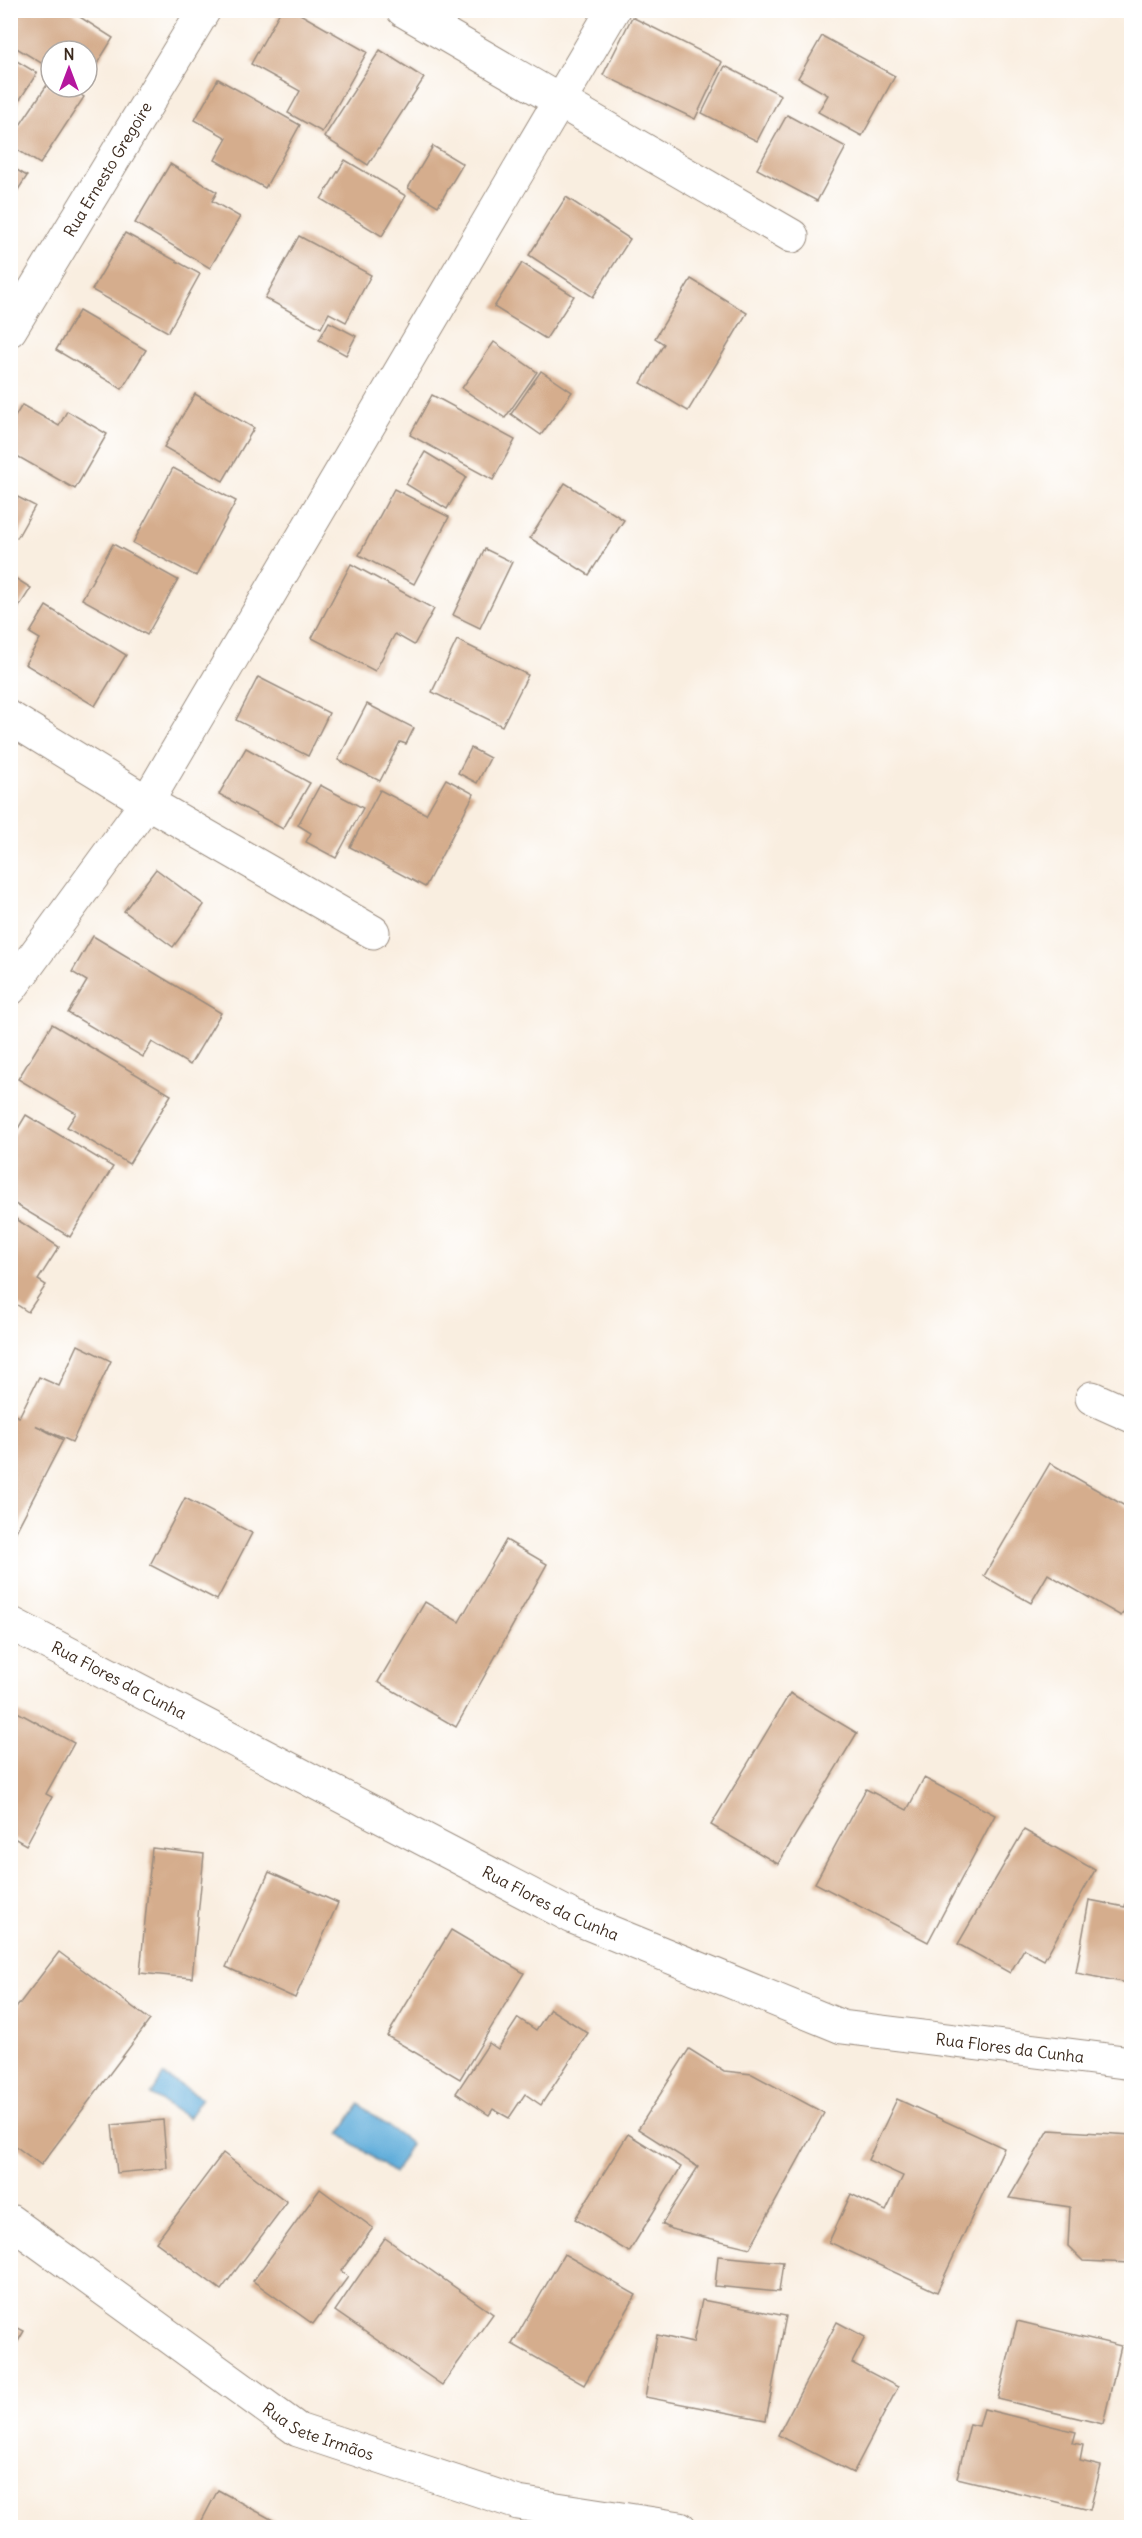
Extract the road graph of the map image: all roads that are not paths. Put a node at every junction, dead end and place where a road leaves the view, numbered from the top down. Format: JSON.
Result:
{"nodes":[{"id":1,"x":204,"y":10,"type":"edge"},
{"id":2,"x":403,"y":10,"type":"edge"},
{"id":3,"x":613,"y":10,"type":"edge"},
{"id":4,"x":560,"y":101,"type":"junction"},
{"id":5,"x":792,"y":236,"type":"dead end"},
{"id":6,"x":10,"y":330,"type":"edge"},
{"id":7,"x":10,"y":718,"type":"edge"},
{"id":8,"x":147,"y":802,"type":"junction"},
{"id":9,"x":373,"y":932,"type":"dead end"},
{"id":10,"x":10,"y":989,"type":"edge"},
{"id":11,"x":1092,"y":1398,"type":"dead end"},
{"id":12,"x":1131,"y":1416,"type":"edge"},
{"id":13,"x":10,"y":1623,"type":"edge"},
{"id":14,"x":1131,"y":2063,"type":"edge"},
{"id":15,"x":10,"y":2221,"type":"edge"},
{"id":16,"x":680,"y":2528,"type":"edge"}],
"edges":[{"from":1,"to":6,"type":"street","name":"Rua Ernesto Gregoire"},
{"from":2,"to":4,"type":"street"},
{"from":3,"to":4,"type":"street"},
{"from":4,"to":5,"type":"street"},
{"from":4,"to":8,"type":"street"},
{"from":7,"to":8,"type":"street"},
{"from":8,"to":9,"type":"street"},
{"from":8,"to":10,"type":"street"},
{"from":11,"to":12,"type":"street"},
{"from":13,"to":14,"type":"street","name":"Rua Flores da Cunha"},
{"from":15,"to":16,"type":"street","name":"Rua Sete Irmãos"}]}
